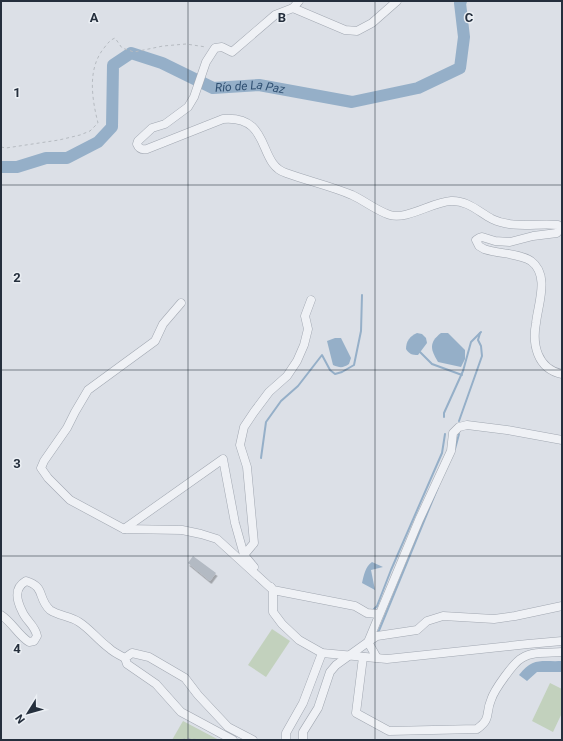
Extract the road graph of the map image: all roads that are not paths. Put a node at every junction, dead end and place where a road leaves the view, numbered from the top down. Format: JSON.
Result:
{"nodes":[{"id":1,"x":298,"y":1,"type":"edge"},
{"id":2,"x":397,"y":1,"type":"edge"},
{"id":3,"x":293,"y":8,"type":"junction"},
{"id":4,"x":311,"y":300,"type":"dead end"},
{"id":5,"x":180,"y":303,"type":"dead end"},
{"id":6,"x":562,"y":374,"type":"edge"},
{"id":7,"x":562,"y":440,"type":"edge"},
{"id":8,"x":124,"y":529,"type":"junction"},
{"id":9,"x":244,"y":555,"type":"junction"},
{"id":10,"x":273,"y":590,"type":"junction"},
{"id":11,"x":562,"y":606,"type":"edge"},
{"id":12,"x":367,"y":613,"type":"junction"},
{"id":13,"x":378,"y":614,"type":"junction"},
{"id":14,"x":1,"y":615,"type":"edge"},
{"id":15,"x":374,"y":633,"type":"junction"},
{"id":16,"x":562,"y":641,"type":"edge"},
{"id":17,"x":368,"y":642,"type":"junction"},
{"id":18,"x":562,"y":652,"type":"edge"},
{"id":19,"x":322,"y":653,"type":"junction"},
{"id":20,"x":348,"y":655,"type":"junction"},
{"id":21,"x":362,"y":657,"type":"junction"},
{"id":22,"x":125,"y":658,"type":"junction"},
{"id":23,"x":377,"y":658,"type":"junction"},
{"id":24,"x":233,"y":740,"type":"edge"},
{"id":25,"x":253,"y":740,"type":"edge"},
{"id":26,"x":286,"y":740,"type":"edge"},
{"id":27,"x":303,"y":740,"type":"edge"}],
"edges":[{"from":1,"to":3,"type":"street"},
{"from":2,"to":3,"type":"street"},
{"from":3,"to":6,"type":"street"},
{"from":4,"to":9,"type":"street"},
{"from":5,"to":8,"type":"street"},
{"from":7,"to":13,"type":"street"},
{"from":8,"to":9,"type":"street"},
{"from":8,"to":10,"type":"street"},
{"from":9,"to":10,"type":"street"},
{"from":10,"to":12,"type":"street"},
{"from":10,"to":19,"type":"street"},
{"from":11,"to":15,"type":"street"},
{"from":12,"to":13,"type":"street"},
{"from":12,"to":15,"type":"street"},
{"from":13,"to":15,"type":"street"},
{"from":14,"to":22,"type":"street"},
{"from":15,"to":17,"type":"street"},
{"from":16,"to":23,"type":"street"},
{"from":17,"to":20,"type":"street"},
{"from":17,"to":23,"type":"street"},
{"from":18,"to":21,"type":"street"},
{"from":19,"to":20,"type":"street"},
{"from":19,"to":26,"type":"street"},
{"from":20,"to":21,"type":"street"},
{"from":20,"to":27,"type":"street"},
{"from":21,"to":23,"type":"street"},
{"from":22,"to":24,"type":"street"},
{"from":22,"to":25,"type":"street"}]}
